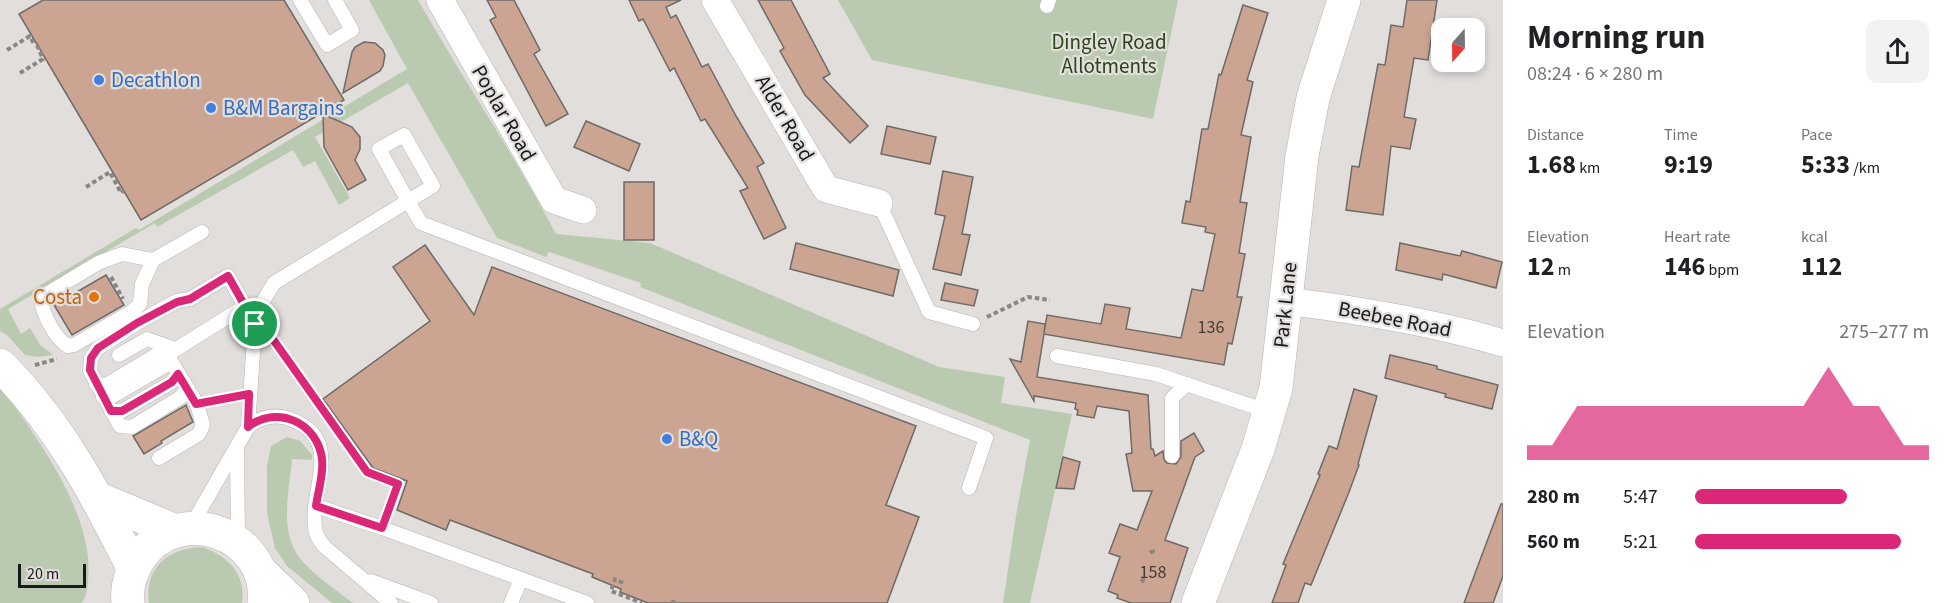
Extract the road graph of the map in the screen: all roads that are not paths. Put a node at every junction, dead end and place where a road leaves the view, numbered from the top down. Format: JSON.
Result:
{"nodes":[{"id":1,"x":300,"y":0,"type":"edge"},
{"id":2,"x":335,"y":0,"type":"edge"},
{"id":3,"x":440,"y":0,"type":"edge"},
{"id":4,"x":715,"y":0,"type":"edge"},
{"id":5,"x":1344,"y":0,"type":"edge"},
{"id":6,"x":408,"y":201,"type":"junction"},
{"id":7,"x":879,"y":203,"type":"joint"},
{"id":8,"x":583,"y":210,"type":"dead end"},
{"id":9,"x":202,"y":232,"type":"dead end"},
{"id":10,"x":153,"y":260,"type":"junction"},
{"id":11,"x":1286,"y":301,"type":"junction"},
{"id":12,"x":245,"y":306,"type":"junction"},
{"id":13,"x":255,"y":324,"type":"junction"},
{"id":14,"x":973,"y":324,"type":"road end"},
{"id":15,"x":1503,"y":343,"type":"edge"},
{"id":16,"x":172,"y":353,"type":"junction"},
{"id":17,"x":119,"y":355,"type":"dead end"},
{"id":18,"x":1057,"y":356,"type":"dead end"},
{"id":19,"x":0,"y":364,"type":"edge"},
{"id":20,"x":178,"y":374,"type":"junction"},
{"id":21,"x":96,"y":384,"type":"junction"},
{"id":22,"x":1187,"y":384,"type":"junction"},
{"id":23,"x":188,"y":388,"type":"junction"},
{"id":24,"x":103,"y":396,"type":"junction"},
{"id":25,"x":111,"y":411,"type":"junction"},
{"id":26,"x":1270,"y":412,"type":"junction"},
{"id":27,"x":248,"y":427,"type":"junction"},
{"id":28,"x":237,"y":448,"type":"junction"},
{"id":29,"x":1172,"y":456,"type":"dead end"},
{"id":30,"x":159,"y":458,"type":"dead end"},
{"id":31,"x":969,"y":488,"type":"dead end"},
{"id":32,"x":99,"y":499,"type":"junction"},
{"id":33,"x":316,"y":506,"type":"junction"},
{"id":34,"x":183,"y":530,"type":"junction"},
{"id":35,"x":238,"y":542,"type":"junction"},
{"id":36,"x":133,"y":568,"type":"junction"},
{"id":37,"x":260,"y":571,"type":"junction"},
{"id":38,"x":360,"y":577,"type":"junction"},
{"id":39,"x":521,"y":579,"type":"junction"},
{"id":40,"x":128,"y":603,"type":"edge"},
{"id":41,"x":264,"y":603,"type":"edge"},
{"id":42,"x":293,"y":603,"type":"edge"},
{"id":43,"x":391,"y":603,"type":"edge"},
{"id":44,"x":431,"y":603,"type":"edge"},
{"id":45,"x":511,"y":603,"type":"edge"},
{"id":46,"x":587,"y":603,"type":"edge"},
{"id":47,"x":1198,"y":603,"type":"edge"}],
"edges":[{"from":1,"to":2,"type":"lane"},
{"from":3,"to":8,"type":"street","name":"Poplar Road"},
{"from":4,"to":7,"type":"street","name":"Alder Road"},
{"from":5,"to":11,"type":"main road","name":"Park Lane"},
{"from":6,"to":6,"type":"lane"},
{"from":6,"to":13,"type":"lane"},
{"from":6,"to":31,"type":"lane"},
{"from":7,"to":14,"type":"lane"},
{"from":9,"to":10,"type":"lane"},
{"from":10,"to":10,"type":"lane"},
{"from":11,"to":15,"type":"street","name":"Beebee Road"},
{"from":11,"to":26,"type":"main road","name":"Park Lane"},
{"from":12,"to":13,"type":"lane"},
{"from":12,"to":16,"type":"lane"},
{"from":12,"to":21,"type":"lane"},
{"from":13,"to":27,"type":"lane"},
{"from":16,"to":17,"type":"lane"},
{"from":16,"to":20,"type":"lane"},
{"from":16,"to":21,"type":"lane"},
{"from":16,"to":24,"type":"lane"},
{"from":18,"to":22,"type":"lane"},
{"from":19,"to":32,"type":"main road"},
{"from":20,"to":23,"type":"lane"},
{"from":20,"to":25,"type":"lane"},
{"from":21,"to":24,"type":"lane"},
{"from":22,"to":26,"type":"lane"},
{"from":22,"to":29,"type":"lane"},
{"from":23,"to":25,"type":"lane"},
{"from":23,"to":30,"type":"lane"},
{"from":24,"to":25,"type":"lane"},
{"from":26,"to":47,"type":"main road","name":"Park Lane"},
{"from":27,"to":28,"type":"lane"},
{"from":27,"to":33,"type":"lane"},
{"from":28,"to":34,"type":"lane"},
{"from":28,"to":35,"type":"lane"},
{"from":32,"to":34,"type":"main road"},
{"from":32,"to":36,"type":"main road"},
{"from":33,"to":38,"type":"lane"},
{"from":33,"to":39,"type":"lane"},
{"from":34,"to":35,"type":"main road"},
{"from":34,"to":36,"type":"main road"},
{"from":35,"to":37,"type":"main road"},
{"from":36,"to":40,"type":"main road"},
{"from":37,"to":41,"type":"main road"},
{"from":37,"to":42,"type":"main road"},
{"from":38,"to":43,"type":"lane"},
{"from":38,"to":44,"type":"lane"},
{"from":39,"to":45,"type":"lane"},
{"from":39,"to":46,"type":"lane"}]}
